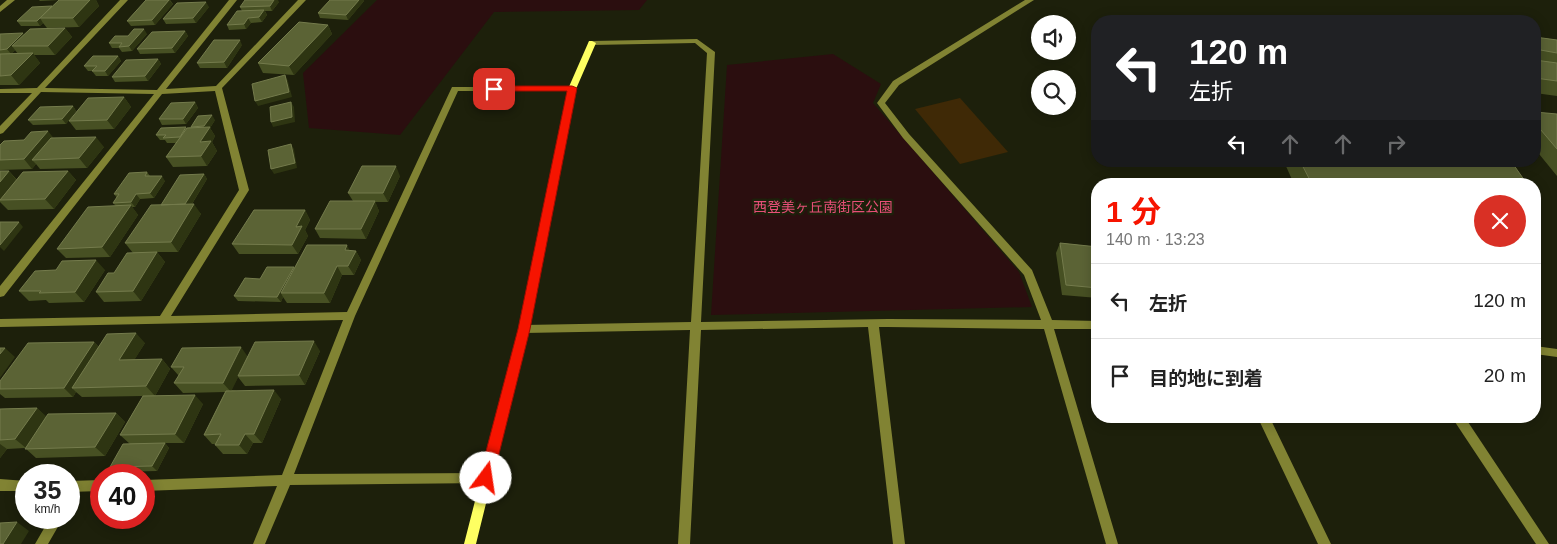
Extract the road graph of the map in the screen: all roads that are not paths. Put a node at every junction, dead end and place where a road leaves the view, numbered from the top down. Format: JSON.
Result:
{"nodes":[{"id":1,"x":11,"y":0,"type":"edge"},
{"id":2,"x":124,"y":0,"type":"edge"},
{"id":3,"x":233,"y":0,"type":"edge"},
{"id":4,"x":302,"y":0,"type":"edge"},
{"id":5,"x":1030,"y":0,"type":"edge"},
{"id":6,"x":0,"y":10,"type":"edge"},
{"id":7,"x":218,"y":88,"type":"junction"},
{"id":8,"x":572,"y":88,"type":"junction"},
{"id":9,"x":40,"y":90,"type":"junction"},
{"id":10,"x":0,"y":91,"type":"edge"},
{"id":11,"x":160,"y":92,"type":"junction"},
{"id":12,"x":0,"y":131,"type":"edge"},
{"id":13,"x":0,"y":293,"type":"edge"},
{"id":14,"x":350,"y":316,"type":"junction"},
{"id":15,"x":163,"y":319,"type":"junction"},
{"id":16,"x":0,"y":323,"type":"edge"},
{"id":17,"x":697,"y":325,"type":"junction"},
{"id":18,"x":873,"y":325,"type":"junction"},
{"id":19,"x":1048,"y":325,"type":"junction"},
{"id":20,"x":1091,"y":325,"type":"edge"},
{"id":21,"x":524,"y":329,"type":"junction"},
{"id":22,"x":1541,"y":351,"type":"edge"},
{"id":23,"x":1557,"y":353,"type":"edge"},
{"id":24,"x":1266,"y":423,"type":"edge"},
{"id":25,"x":1462,"y":423,"type":"edge"},
{"id":26,"x":486,"y":478,"type":"junction"},
{"id":27,"x":286,"y":480,"type":"junction"},
{"id":28,"x":0,"y":485,"type":"edge"},
{"id":29,"x":155,"y":485,"type":"edge"},
{"id":30,"x":15,"y":486,"type":"edge"},
{"id":31,"x":50,"y":529,"type":"edge"},
{"id":32,"x":41,"y":544,"type":"edge"},
{"id":33,"x":259,"y":544,"type":"edge"},
{"id":34,"x":470,"y":544,"type":"edge"},
{"id":35,"x":684,"y":544,"type":"edge"},
{"id":36,"x":898,"y":544,"type":"edge"},
{"id":37,"x":1112,"y":544,"type":"edge"},
{"id":38,"x":1325,"y":544,"type":"edge"},
{"id":39,"x":1543,"y":544,"type":"edge"}],
"edges":[{"from":1,"to":6,"type":"street"},
{"from":2,"to":9,"type":"street"},
{"from":3,"to":11,"type":"street"},
{"from":4,"to":7,"type":"street"},
{"from":5,"to":19,"type":"street"},
{"from":7,"to":11,"type":"street"},
{"from":7,"to":15,"type":"street"},
{"from":8,"to":14,"type":"street"},
{"from":8,"to":17,"type":"street"},
{"from":8,"to":21,"type":"street"},
{"from":9,"to":10,"type":"street"},
{"from":9,"to":11,"type":"street"},
{"from":9,"to":12,"type":"street"},
{"from":11,"to":13,"type":"street"},
{"from":14,"to":15,"type":"street"},
{"from":14,"to":27,"type":"street"},
{"from":15,"to":16,"type":"street"},
{"from":17,"to":18,"type":"street"},
{"from":17,"to":21,"type":"street"},
{"from":17,"to":35,"type":"street"},
{"from":18,"to":19,"type":"street"},
{"from":18,"to":36,"type":"street"},
{"from":19,"to":20,"type":"street"},
{"from":19,"to":37,"type":"street"},
{"from":21,"to":26,"type":"street"},
{"from":22,"to":23,"type":"street"},
{"from":24,"to":38,"type":"street"},
{"from":25,"to":39,"type":"street"},
{"from":26,"to":27,"type":"street"},
{"from":26,"to":34,"type":"street"},
{"from":27,"to":29,"type":"street"},
{"from":27,"to":33,"type":"street"},
{"from":28,"to":30,"type":"street"},
{"from":31,"to":32,"type":"street"}]}
